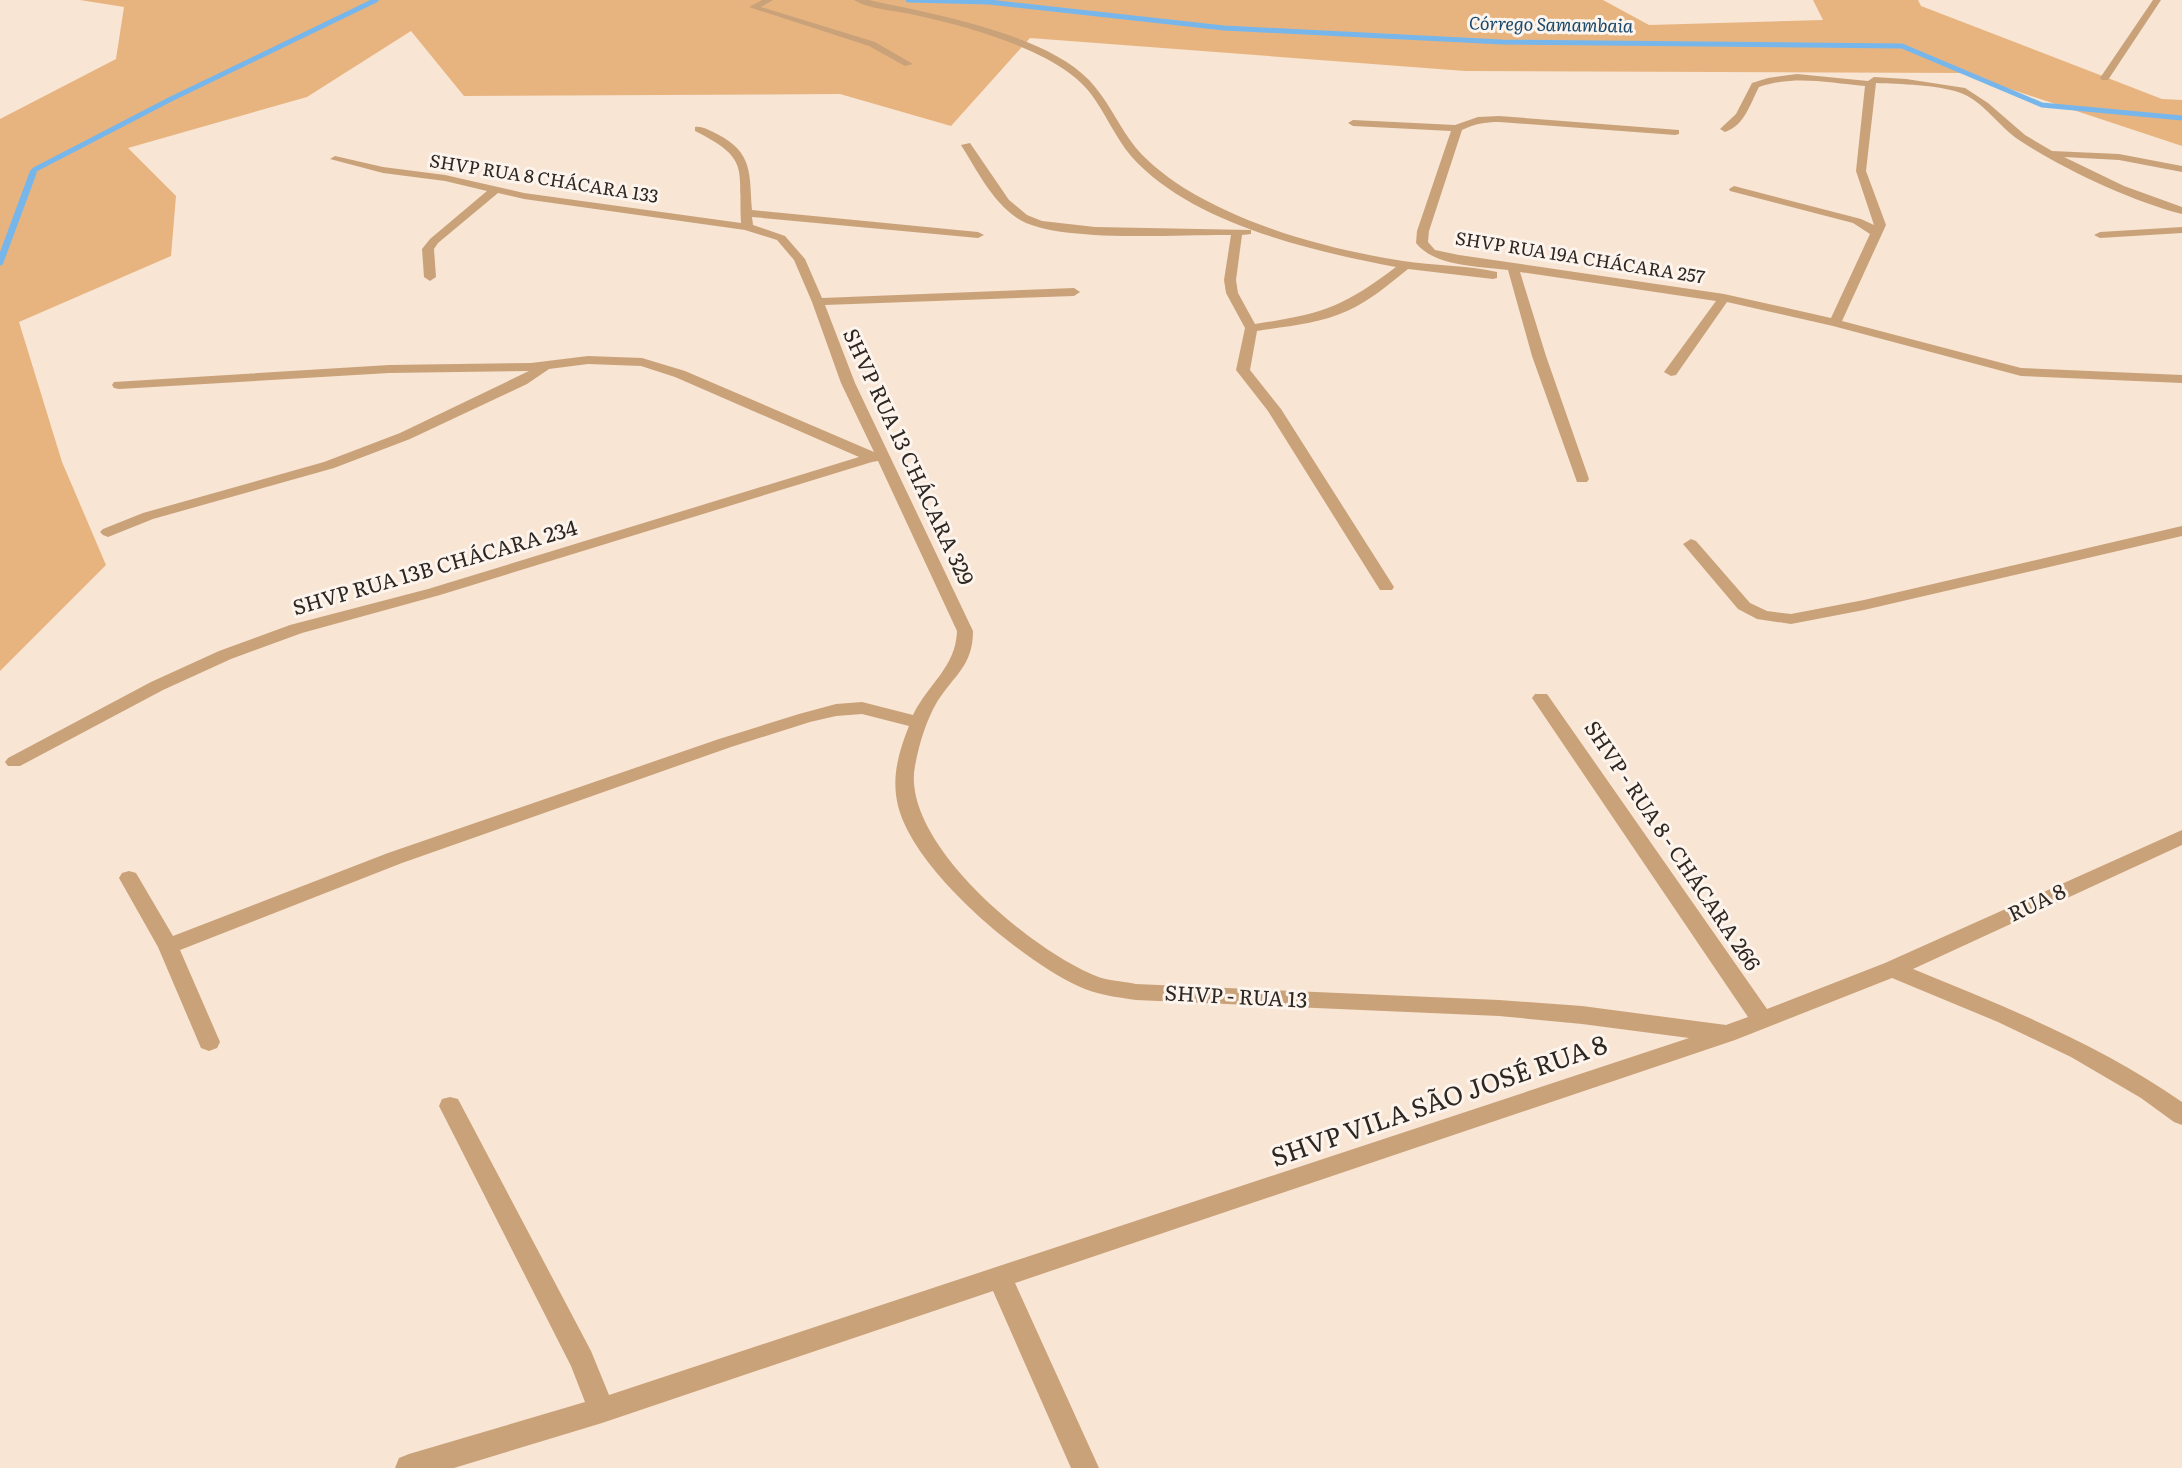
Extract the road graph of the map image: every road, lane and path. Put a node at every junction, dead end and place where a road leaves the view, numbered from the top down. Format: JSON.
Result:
{"nodes":[{"id":1,"x":769,"y":0,"type":"edge"},
{"id":2,"x":858,"y":0,"type":"edge"},
{"id":3,"x":2157,"y":0,"type":"edge"},
{"id":4,"x":908,"y":64,"type":"dead end"},
{"id":5,"x":2105,"y":78,"type":"dead end"},
{"id":6,"x":1870,"y":84,"type":"junction"},
{"id":7,"x":1353,"y":123,"type":"dead end"},
{"id":8,"x":1457,"y":128,"type":"junction"},
{"id":9,"x":699,"y":129,"type":"dead end"},
{"id":10,"x":1725,"y":129,"type":"dead end"},
{"id":11,"x":1675,"y":132,"type":"dead end"},
{"id":12,"x":966,"y":145,"type":"dead end"},
{"id":13,"x":2048,"y":153,"type":"junction"},
{"id":14,"x":335,"y":159,"type":"dead end"},
{"id":15,"x":2182,"y":169,"type":"edge"},
{"id":16,"x":1734,"y":189,"type":"dead end"},
{"id":17,"x":495,"y":190,"type":"junction"},
{"id":18,"x":2182,"y":211,"type":"edge"},
{"id":19,"x":747,"y":220,"type":"junction"},
{"id":20,"x":2182,"y":230,"type":"edge"},
{"id":21,"x":1237,"y":231,"type":"junction"},
{"id":22,"x":1273,"y":233,"type":"junction"},
{"id":23,"x":1876,"y":233,"type":"junction"},
{"id":24,"x":978,"y":235,"type":"dead end"},
{"id":25,"x":2100,"y":235,"type":"dead end"},
{"id":26,"x":1405,"y":266,"type":"junction"},
{"id":27,"x":1514,"y":272,"type":"junction"},
{"id":28,"x":430,"y":277,"type":"dead end"},
{"id":29,"x":1074,"y":292,"type":"dead end"},
{"id":30,"x":1724,"y":298,"type":"junction"},
{"id":31,"x":818,"y":302,"type":"junction"},
{"id":32,"x":1835,"y":323,"type":"junction"},
{"id":33,"x":1251,"y":328,"type":"junction"},
{"id":34,"x":547,"y":365,"type":"junction"},
{"id":35,"x":1671,"y":372,"type":"dead end"},
{"id":36,"x":2182,"y":379,"type":"edge"},
{"id":37,"x":119,"y":385,"type":"dead end"},
{"id":38,"x":879,"y":456,"type":"junction"},
{"id":39,"x":1582,"y":479,"type":"dead end"},
{"id":40,"x":2182,"y":531,"type":"edge"},
{"id":41,"x":108,"y":532,"type":"dead end"},
{"id":42,"x":1691,"y":544,"type":"dead end"},
{"id":43,"x":1386,"y":587,"type":"dead end"},
{"id":44,"x":1541,"y":698,"type":"dead end"},
{"id":45,"x":918,"y":723,"type":"junction"},
{"id":46,"x":14,"y":762,"type":"dead end"},
{"id":47,"x":2182,"y":837,"type":"edge"},
{"id":48,"x":129,"y":878,"type":"dead end"},
{"id":49,"x":168,"y":946,"type":"junction"},
{"id":50,"x":1892,"y":969,"type":"junction"},
{"id":51,"x":1762,"y":1022,"type":"junction"},
{"id":52,"x":1727,"y":1035,"type":"junction"},
{"id":53,"x":209,"y":1042,"type":"dead end"},
{"id":54,"x":450,"y":1106,"type":"dead end"},
{"id":55,"x":2182,"y":1115,"type":"edge"},
{"id":56,"x":1000,"y":1278,"type":"junction"},
{"id":57,"x":602,"y":1410,"type":"junction"},
{"id":58,"x":410,"y":1468,"type":"edge"},
{"id":59,"x":1084,"y":1468,"type":"edge"}],
"edges":[{"from":1,"to":4,"type":"street"},
{"from":2,"to":22,"type":"street"},
{"from":3,"to":5,"type":"street"},
{"from":6,"to":10,"type":"street"},
{"from":6,"to":13,"type":"street"},
{"from":6,"to":23,"type":"street"},
{"from":7,"to":8,"type":"street"},
{"from":8,"to":11,"type":"street"},
{"from":8,"to":27,"type":"street","name":"SHVP RUA 19A CHÁCARA 257"},
{"from":9,"to":19,"type":"street"},
{"from":12,"to":21,"type":"street"},
{"from":13,"to":15,"type":"street"},
{"from":13,"to":18,"type":"street"},
{"from":14,"to":17,"type":"street","name":"SHVP RUA 8 CHÁCARA 133"},
{"from":16,"to":23,"type":"street"},
{"from":17,"to":19,"type":"street","name":"SHVP RUA 8 CHÁCARA 133"},
{"from":17,"to":28,"type":"street"},
{"from":19,"to":24,"type":"street"},
{"from":19,"to":31,"type":"street","name":"SHVP RUA 13 CHÁCARA 329"},
{"from":20,"to":25,"type":"street"},
{"from":21,"to":22,"type":"street"},
{"from":21,"to":33,"type":"street"},
{"from":22,"to":26,"type":"street"},
{"from":23,"to":32,"type":"street"},
{"from":26,"to":27,"type":"street"},
{"from":26,"to":33,"type":"street"},
{"from":27,"to":30,"type":"street","name":"SHVP RUA 19A CHÁCARA 257"},
{"from":27,"to":39,"type":"street"},
{"from":29,"to":31,"type":"street"},
{"from":30,"to":32,"type":"street","name":"SHVP RUA 19A CHÁCARA 257"},
{"from":30,"to":35,"type":"street","name":"SHVP RUA 19A CHÁCARA 257"},
{"from":31,"to":38,"type":"street","name":"SHVP RUA 13 CHÁCARA 329"},
{"from":32,"to":36,"type":"street","name":"SHVP RUA 19A CHÁCARA 257"},
{"from":33,"to":43,"type":"street"},
{"from":34,"to":37,"type":"street"},
{"from":34,"to":38,"type":"street"},
{"from":34,"to":41,"type":"street"},
{"from":38,"to":45,"type":"street","name":"SHVP RUA 13 CHÁCARA 329"},
{"from":38,"to":46,"type":"street","name":"SHVP RUA 13B CHÁCARA 234"},
{"from":40,"to":42,"type":"street"},
{"from":44,"to":51,"type":"street","name":"SHVP - RUA 8 - CHÁCARA 266"},
{"from":45,"to":49,"type":"street"},
{"from":45,"to":52,"type":"street","name":"SHVP - RUA 13"},
{"from":47,"to":50,"type":"street","name":"RUA 8"},
{"from":48,"to":49,"type":"street"},
{"from":49,"to":53,"type":"street"},
{"from":50,"to":51,"type":"street","name":"SHVP VILA SÃO JOSÉ RUA 8"},
{"from":50,"to":55,"type":"street"},
{"from":51,"to":52,"type":"street","name":"SHVP VILA SÃO JOSÉ RUA 8"},
{"from":52,"to":56,"type":"street","name":"SHVP VILA SÃO JOSÉ RUA 8"},
{"from":54,"to":57,"type":"street"},
{"from":56,"to":57,"type":"street","name":"SHVP VILA SÃO JOSÉ RUA 8"},
{"from":56,"to":59,"type":"street"},
{"from":57,"to":58,"type":"street","name":"SHVP VILA SÃO JOSÉ RUA 8"}]}
